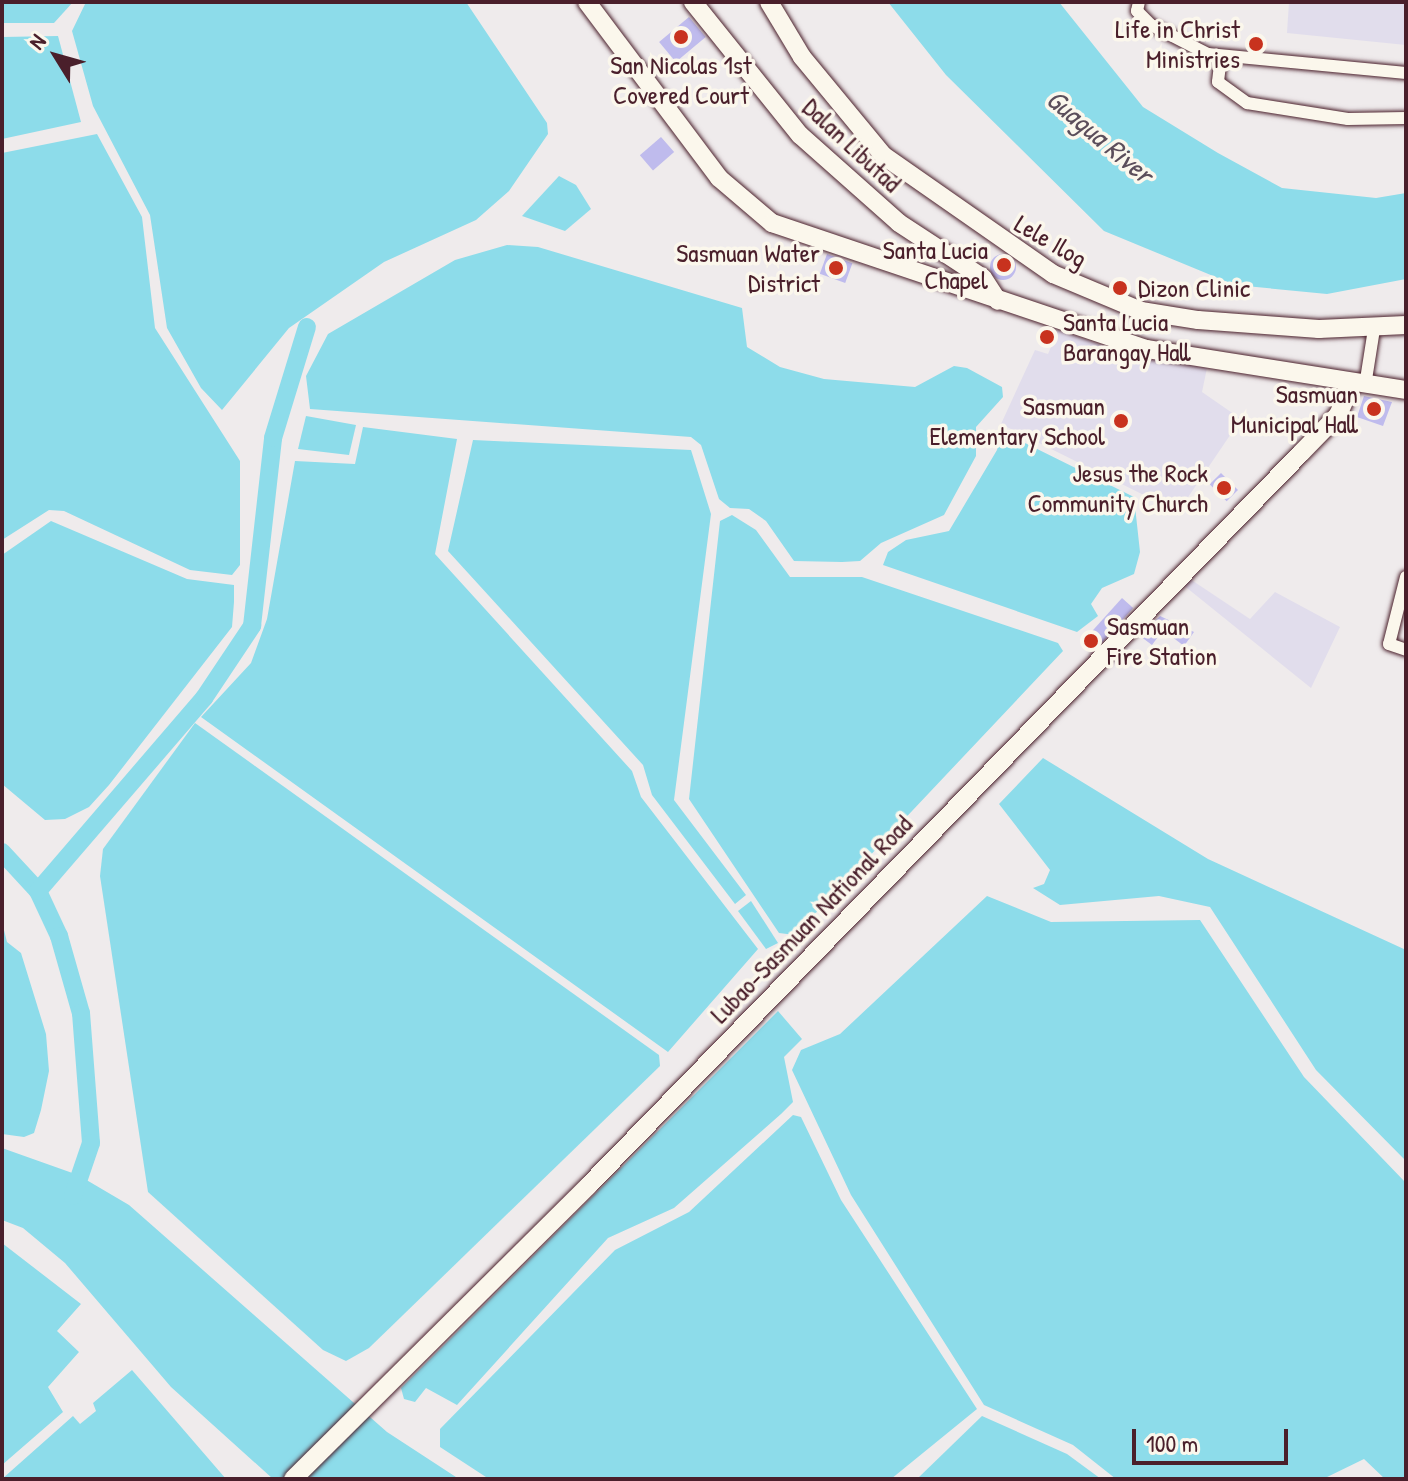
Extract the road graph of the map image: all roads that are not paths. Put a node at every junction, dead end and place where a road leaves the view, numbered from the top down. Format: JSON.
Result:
{"nodes":[{"id":1,"x":587,"y":2,"type":"edge"},
{"id":2,"x":693,"y":2,"type":"edge"},
{"id":3,"x":769,"y":2,"type":"edge"},
{"id":4,"x":1139,"y":2,"type":"edge"},
{"id":5,"x":1221,"y":57,"type":"junction"},
{"id":6,"x":1406,"y":73,"type":"edge"},
{"id":7,"x":1405,"y":122,"type":"edge"},
{"id":8,"x":998,"y":301,"type":"junction"},
{"id":9,"x":1406,"y":325,"type":"edge"},
{"id":10,"x":1374,"y":329,"type":"junction"},
{"id":11,"x":1359,"y":385,"type":"junction"},
{"id":12,"x":1406,"y":390,"type":"edge"},
{"id":13,"x":1406,"y":577,"type":"edge"},
{"id":14,"x":1406,"y":650,"type":"edge"},
{"id":15,"x":293,"y":1479,"type":"edge"}],
"edges":[{"from":1,"to":8,"type":"main road"},
{"from":2,"to":8,"type":"main road","name":"Dalan Libutad"},
{"from":3,"to":10,"type":"main road","name":"Lele Ilog"},
{"from":4,"to":5,"type":"street"},
{"from":5,"to":6,"type":"street"},
{"from":5,"to":7,"type":"street"},
{"from":8,"to":11,"type":"main road"},
{"from":9,"to":10,"type":"main road","name":"Lele Ilog"},
{"from":10,"to":11,"type":"street"},
{"from":11,"to":12,"type":"main road"},
{"from":11,"to":15,"type":"main road","name":"Lubao-Sasmuan National Road"},
{"from":13,"to":14,"type":"street"}]}
